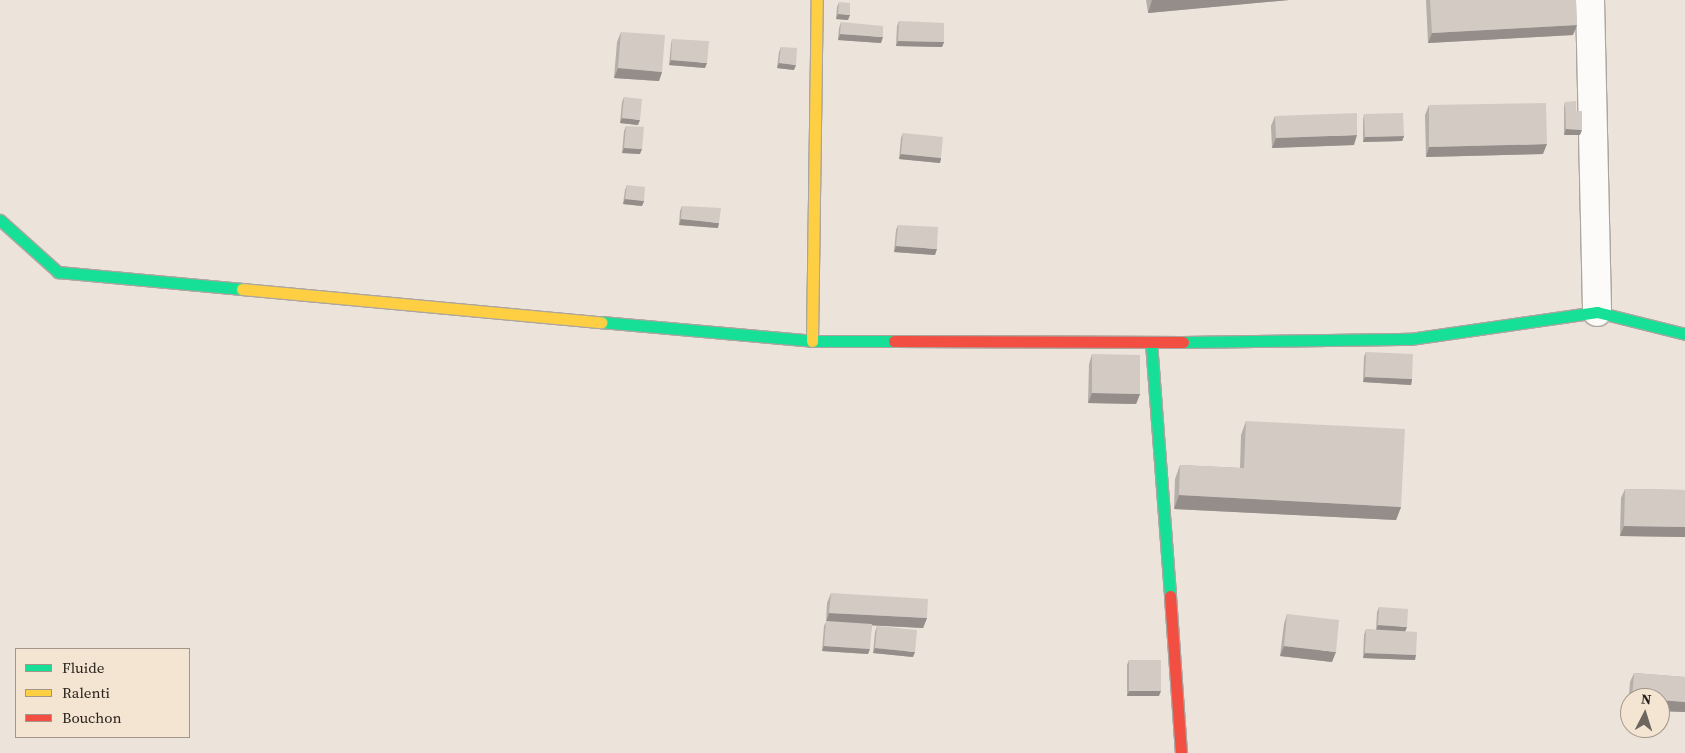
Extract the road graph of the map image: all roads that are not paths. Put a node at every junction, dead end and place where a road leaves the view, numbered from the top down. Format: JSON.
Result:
{"nodes":[{"id":1,"x":818,"y":0,"type":"edge"},
{"id":2,"x":1590,"y":0,"type":"edge"},
{"id":3,"x":0,"y":220,"type":"edge"},
{"id":4,"x":1597,"y":312,"type":"junction"},
{"id":5,"x":1685,"y":334,"type":"edge"},
{"id":6,"x":812,"y":341,"type":"junction"},
{"id":7,"x":1151,"y":342,"type":"junction"},
{"id":8,"x":1181,"y":753,"type":"edge"}],
"edges":[{"from":1,"to":6,"type":"street"},
{"from":2,"to":4,"type":"street"},
{"from":3,"to":6,"type":"street"},
{"from":4,"to":5,"type":"street"},
{"from":4,"to":7,"type":"street"},
{"from":6,"to":7,"type":"street"},
{"from":7,"to":8,"type":"street"}]}
